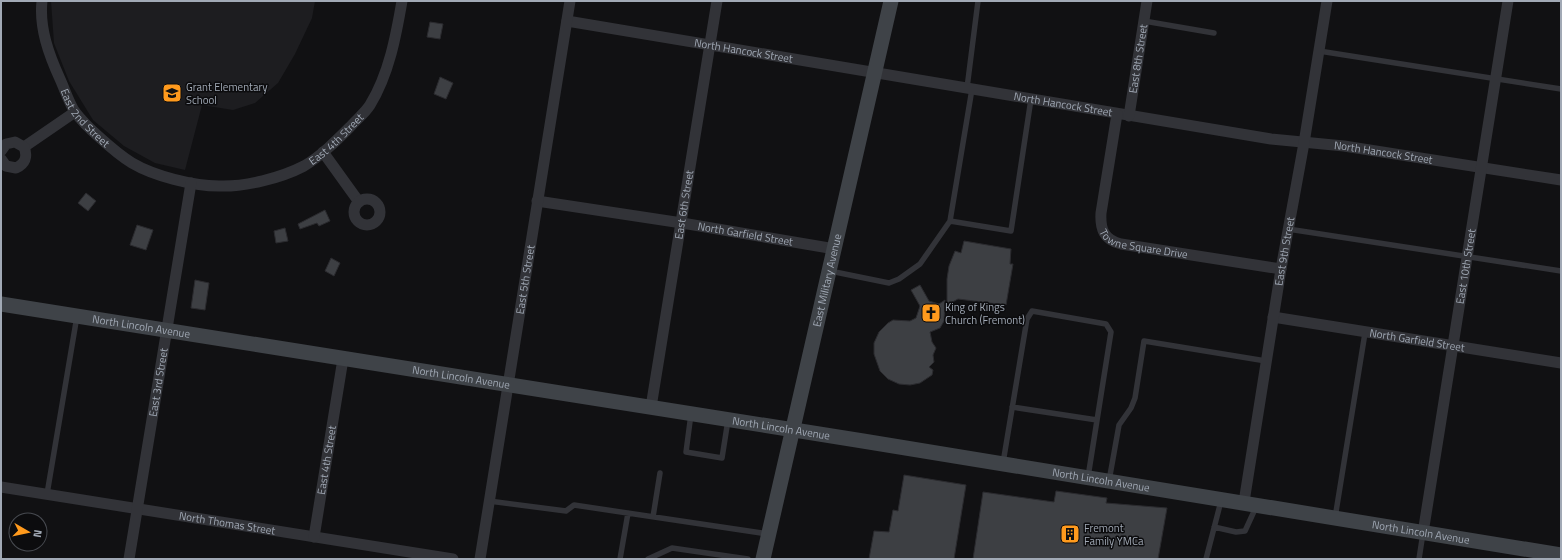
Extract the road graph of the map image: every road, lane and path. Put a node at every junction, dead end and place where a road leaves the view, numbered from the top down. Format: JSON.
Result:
{"nodes":[{"id":1,"x":42,"y":1,"type":"edge"},
{"id":2,"x":402,"y":1,"type":"edge"},
{"id":3,"x":570,"y":1,"type":"edge"},
{"id":4,"x":717,"y":1,"type":"edge"},
{"id":5,"x":891,"y":1,"type":"edge"},
{"id":6,"x":978,"y":1,"type":"edge"},
{"id":7,"x":1147,"y":1,"type":"edge"},
{"id":8,"x":1327,"y":1,"type":"edge"},
{"id":9,"x":1508,"y":1,"type":"edge"},
{"id":10,"x":567,"y":21,"type":"junction"},
{"id":11,"x":1144,"y":21,"type":"junction"},
{"id":12,"x":1214,"y":33,"type":"dead end"},
{"id":13,"x":709,"y":44,"type":"junction"},
{"id":14,"x":1319,"y":51,"type":"junction"},
{"id":15,"x":875,"y":72,"type":"junction"},
{"id":16,"x":1496,"y":79,"type":"junction"},
{"id":17,"x":969,"y":88,"type":"junction"},
{"id":18,"x":1561,"y":89,"type":"edge"},
{"id":19,"x":1032,"y":99,"type":"junction"},
{"id":20,"x":75,"y":112,"type":"junction"},
{"id":21,"x":1118,"y":114,"type":"junction"},
{"id":22,"x":1129,"y":116,"type":"junction"},
{"id":23,"x":1304,"y":142,"type":"junction"},
{"id":24,"x":24,"y":147,"type":"junction"},
{"id":25,"x":1,"y":150,"type":"edge"},
{"id":26,"x":323,"y":152,"type":"junction"},
{"id":27,"x":1,"y":159,"type":"edge"},
{"id":28,"x":1481,"y":168,"type":"junction"},
{"id":29,"x":1561,"y":180,"type":"edge"},
{"id":30,"x":191,"y":183,"type":"junction"},
{"id":31,"x":537,"y":201,"type":"junction"},
{"id":32,"x":359,"y":202,"type":"dead end"},
{"id":33,"x":950,"y":222,"type":"junction"},
{"id":34,"x":682,"y":223,"type":"junction"},
{"id":35,"x":1288,"y":229,"type":"junction"},
{"id":36,"x":834,"y":249,"type":"junction"},
{"id":37,"x":1468,"y":257,"type":"junction"},
{"id":38,"x":1281,"y":269,"type":"junction"},
{"id":39,"x":830,"y":271,"type":"junction"},
{"id":40,"x":1561,"y":271,"type":"edge"},
{"id":41,"x":1,"y":304,"type":"edge"},
{"id":42,"x":77,"y":316,"type":"junction"},
{"id":43,"x":1273,"y":317,"type":"junction"},
{"id":44,"x":166,"y":330,"type":"junction"},
{"id":45,"x":1365,"y":333,"type":"junction"},
{"id":46,"x":1454,"y":347,"type":"junction"},
{"id":47,"x":344,"y":359,"type":"junction"},
{"id":48,"x":1266,"y":361,"type":"junction"},
{"id":49,"x":1561,"y":363,"type":"edge"},
{"id":50,"x":508,"y":385,"type":"junction"},
{"id":51,"x":1012,"y":407,"type":"junction"},
{"id":52,"x":651,"y":408,"type":"junction"},
{"id":53,"x":692,"y":414,"type":"junction"},
{"id":54,"x":728,"y":420,"type":"junction"},
{"id":55,"x":1097,"y":420,"type":"junction"},
{"id":56,"x":793,"y":430,"type":"junction"},
{"id":57,"x":1003,"y":464,"type":"junction"},
{"id":58,"x":660,"y":473,"type":"dead end"},
{"id":59,"x":1088,"y":478,"type":"junction"},
{"id":60,"x":1109,"y":481,"type":"junction"},
{"id":61,"x":1,"y":487,"type":"edge"},
{"id":62,"x":47,"y":494,"type":"junction"},
{"id":63,"x":1222,"y":499,"type":"junction"},
{"id":64,"x":489,"y":501,"type":"junction"},
{"id":65,"x":1250,"y":503,"type":"junction"},
{"id":66,"x":137,"y":508,"type":"junction"},
{"id":67,"x":628,"y":513,"type":"junction"},
{"id":68,"x":653,"y":517,"type":"junction"},
{"id":69,"x":1335,"y":518,"type":"junction"},
{"id":70,"x":1214,"y":527,"type":"junction"},
{"id":71,"x":1423,"y":533,"type":"junction"},
{"id":72,"x":769,"y":534,"type":"junction"},
{"id":73,"x":314,"y":537,"type":"junction"},
{"id":74,"x":1561,"y":555,"type":"edge"},
{"id":75,"x":129,"y":559,"type":"edge"},
{"id":76,"x":453,"y":559,"type":"edge"},
{"id":77,"x":480,"y":559,"type":"edge"},
{"id":78,"x":620,"y":559,"type":"edge"},
{"id":79,"x":648,"y":559,"type":"edge"},
{"id":80,"x":748,"y":559,"type":"edge"},
{"id":81,"x":763,"y":559,"type":"edge"},
{"id":82,"x":1206,"y":559,"type":"edge"},
{"id":83,"x":1419,"y":559,"type":"edge"}],
"edges":[{"from":1,"to":20,"type":"street","name":"East 2nd Street"},
{"from":2,"to":26,"type":"street","name":"East 4th Street"},
{"from":3,"to":10,"type":"street","name":"East 5th Street"},
{"from":4,"to":13,"type":"street","name":"East 6th Street"},
{"from":5,"to":15,"type":"street","name":"East Military Avenue"},
{"from":6,"to":17,"type":"lane"},
{"from":7,"to":11,"type":"street","name":"East 8th Street"},
{"from":8,"to":14,"type":"street","name":"East 9th Street"},
{"from":9,"to":16,"type":"street","name":"East 10th Street"},
{"from":10,"to":13,"type":"street","name":"North Hancock Street"},
{"from":10,"to":31,"type":"street","name":"East 5th Street"},
{"from":11,"to":12,"type":"lane"},
{"from":11,"to":22,"type":"street","name":"East 8th Street"},
{"from":13,"to":15,"type":"street","name":"North Hancock Street"},
{"from":13,"to":34,"type":"street","name":"East 6th Street"},
{"from":14,"to":16,"type":"lane"},
{"from":14,"to":23,"type":"street","name":"East 9th Street"},
{"from":15,"to":17,"type":"street","name":"North Hancock Street"},
{"from":15,"to":36,"type":"street","name":"East Military Avenue"},
{"from":16,"to":18,"type":"lane"},
{"from":16,"to":28,"type":"street","name":"East 10th Street"},
{"from":17,"to":19,"type":"street","name":"North Hancock Street"},
{"from":17,"to":33,"type":"lane"},
{"from":19,"to":21,"type":"street","name":"North Hancock Street"},
{"from":19,"to":33,"type":"lane"},
{"from":20,"to":24,"type":"street"},
{"from":20,"to":30,"type":"street","name":"East 2nd Street"},
{"from":21,"to":22,"type":"street","name":"North Hancock Street"},
{"from":21,"to":38,"type":"street","name":"Towne Square Drive"},
{"from":22,"to":23,"type":"street","name":"North Hancock Street"},
{"from":23,"to":28,"type":"street","name":"North Hancock Street"},
{"from":23,"to":35,"type":"street","name":"East 9th Street"},
{"from":24,"to":25,"type":"street"},
{"from":24,"to":27,"type":"street"},
{"from":26,"to":30,"type":"street","name":"East 4th Street"},
{"from":26,"to":32,"type":"street"},
{"from":28,"to":29,"type":"street","name":"North Hancock Street"},
{"from":28,"to":37,"type":"street","name":"East 10th Street"},
{"from":30,"to":44,"type":"street","name":"East 3rd Street"},
{"from":31,"to":34,"type":"street","name":"North Garfield Street"},
{"from":31,"to":50,"type":"street","name":"East 5th Street"},
{"from":33,"to":39,"type":"lane"},
{"from":34,"to":36,"type":"street","name":"North Garfield Street"},
{"from":34,"to":52,"type":"street","name":"East 6th Street"},
{"from":35,"to":37,"type":"lane"},
{"from":35,"to":38,"type":"street","name":"East 9th Street"},
{"from":36,"to":39,"type":"street","name":"East Military Avenue"},
{"from":37,"to":40,"type":"lane"},
{"from":37,"to":46,"type":"street","name":"East 10th Street"},
{"from":38,"to":43,"type":"street","name":"East 9th Street"},
{"from":39,"to":56,"type":"street","name":"East Military Avenue"},
{"from":41,"to":42,"type":"street","name":"North Lincoln Avenue"},
{"from":42,"to":44,"type":"street","name":"North Lincoln Avenue"},
{"from":42,"to":62,"type":"lane"},
{"from":43,"to":45,"type":"street","name":"North Garfield Street"},
{"from":43,"to":48,"type":"street","name":"East 9th Street"},
{"from":44,"to":47,"type":"street","name":"North Lincoln Avenue"},
{"from":44,"to":66,"type":"street","name":"East 3rd Street"},
{"from":45,"to":46,"type":"street","name":"North Garfield Street"},
{"from":45,"to":69,"type":"lane"},
{"from":46,"to":49,"type":"street","name":"North Garfield Street"},
{"from":46,"to":71,"type":"street","name":"East 10th Street"},
{"from":47,"to":50,"type":"street","name":"North Lincoln Avenue"},
{"from":47,"to":73,"type":"street","name":"East 4th Street"},
{"from":48,"to":60,"type":"lane"},
{"from":48,"to":65,"type":"street","name":"East 9th Street"},
{"from":50,"to":52,"type":"street","name":"North Lincoln Avenue"},
{"from":50,"to":64,"type":"street","name":"East 5th Street"},
{"from":51,"to":55,"type":"lane"},
{"from":51,"to":55,"type":"lane"},
{"from":51,"to":57,"type":"lane"},
{"from":52,"to":53,"type":"street","name":"North Lincoln Avenue"},
{"from":53,"to":54,"type":"street","name":"North Lincoln Avenue"},
{"from":53,"to":54,"type":"lane"},
{"from":54,"to":56,"type":"street","name":"North Lincoln Avenue"},
{"from":55,"to":59,"type":"lane"},
{"from":56,"to":57,"type":"street","name":"North Lincoln Avenue"},
{"from":56,"to":72,"type":"street","name":"East Military Avenue"},
{"from":57,"to":59,"type":"street","name":"North Lincoln Avenue"},
{"from":58,"to":68,"type":"lane"},
{"from":59,"to":60,"type":"street","name":"North Lincoln Avenue"},
{"from":60,"to":63,"type":"street","name":"North Lincoln Avenue"},
{"from":61,"to":62,"type":"street","name":"North Thomas Street"},
{"from":62,"to":66,"type":"street","name":"North Thomas Street"},
{"from":63,"to":65,"type":"street","name":"North Lincoln Avenue"},
{"from":63,"to":70,"type":"lane"},
{"from":64,"to":67,"type":"lane"},
{"from":64,"to":77,"type":"street","name":"East 5th Street"},
{"from":65,"to":69,"type":"street","name":"North Lincoln Avenue"},
{"from":65,"to":70,"type":"lane"},
{"from":66,"to":73,"type":"street","name":"North Thomas Street"},
{"from":66,"to":75,"type":"street","name":"East 3rd Street"},
{"from":67,"to":68,"type":"lane"},
{"from":67,"to":78,"type":"lane"},
{"from":68,"to":72,"type":"lane"},
{"from":69,"to":71,"type":"street","name":"North Lincoln Avenue"},
{"from":70,"to":82,"type":"lane"},
{"from":71,"to":74,"type":"street","name":"North Lincoln Avenue"},
{"from":71,"to":83,"type":"lane"},
{"from":72,"to":81,"type":"street","name":"East Military Avenue"},
{"from":73,"to":76,"type":"street","name":"North Thomas Street"},
{"from":79,"to":80,"type":"lane"}]}
